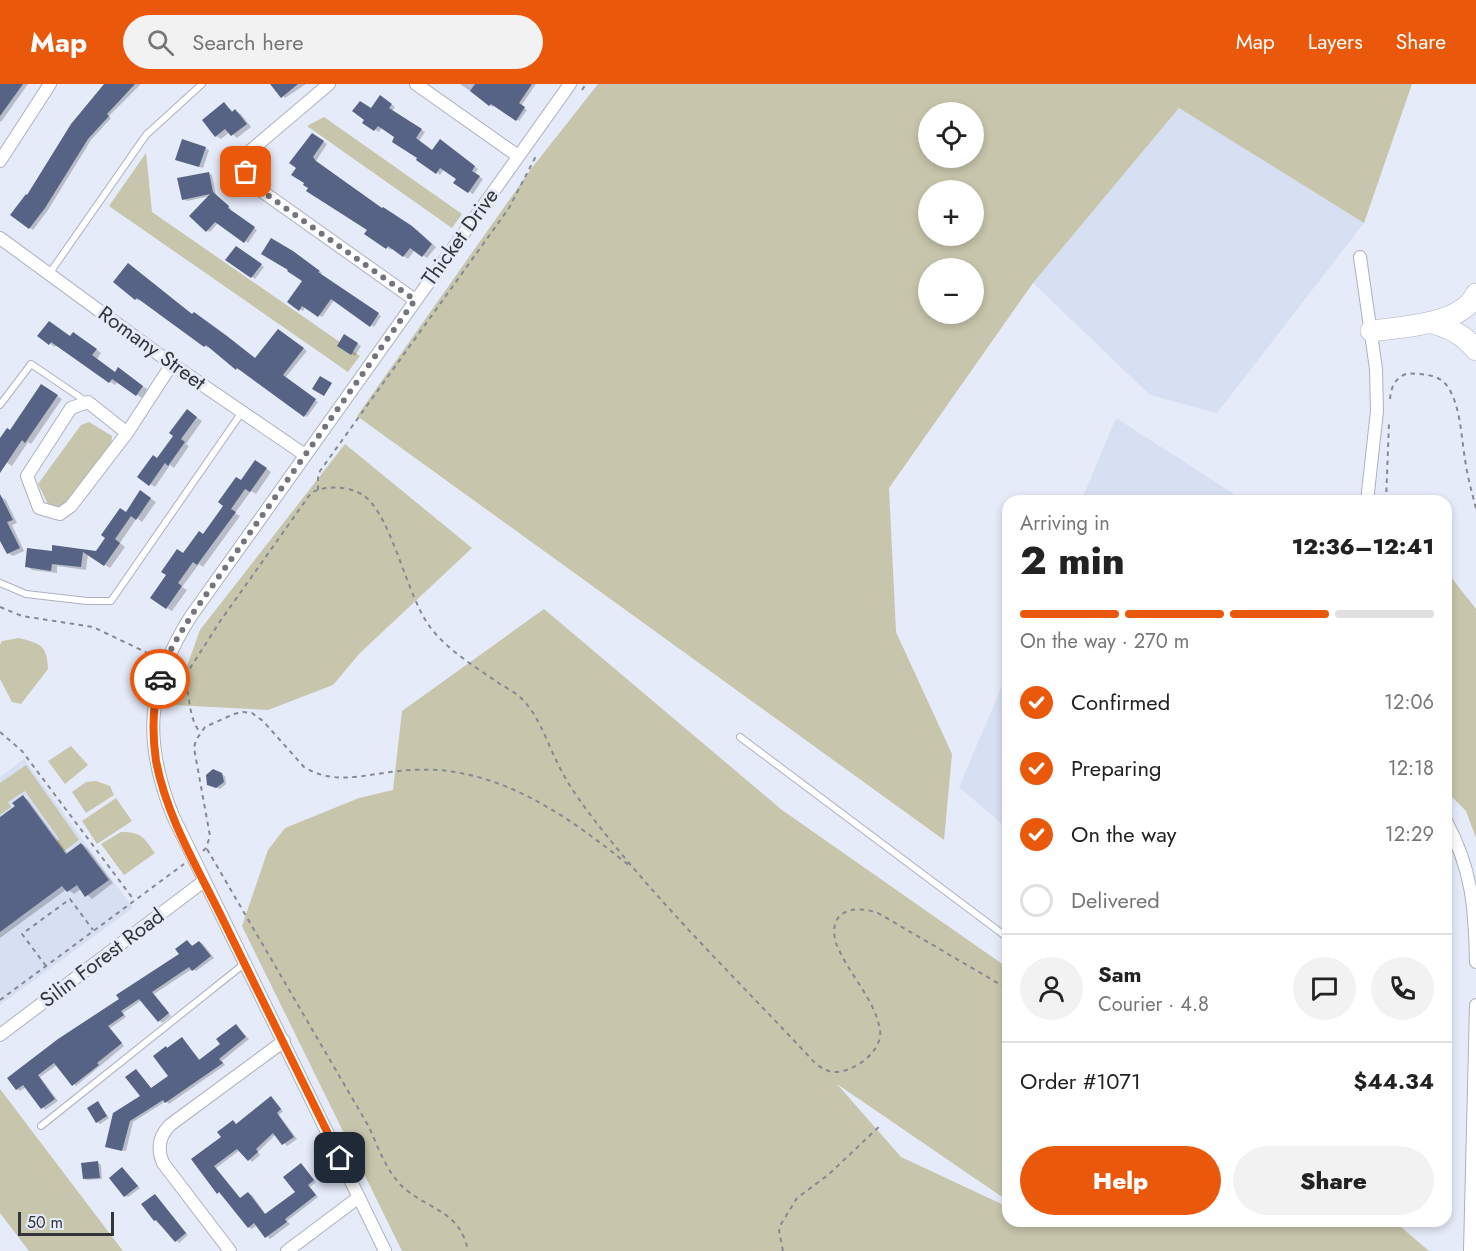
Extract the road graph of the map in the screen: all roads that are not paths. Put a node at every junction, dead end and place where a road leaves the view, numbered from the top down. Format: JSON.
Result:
{"nodes":[{"id":1,"x":50,"y":84,"type":"edge"},
{"id":2,"x":202,"y":84,"type":"edge"},
{"id":3,"x":329,"y":84,"type":"edge"},
{"id":4,"x":416,"y":84,"type":"edge"},
{"id":5,"x":570,"y":84,"type":"edge"},
{"id":6,"x":518,"y":156,"type":"junction"},
{"id":7,"x":0,"y":161,"type":"edge"},
{"id":8,"x":0,"y":238,"type":"edge"},
{"id":9,"x":1360,"y":257,"type":"dead end"},
{"id":10,"x":49,"y":274,"type":"junction"},
{"id":11,"x":1476,"y":294,"type":"edge"},
{"id":12,"x":415,"y":300,"type":"junction"},
{"id":13,"x":1432,"y":323,"type":"junction"},
{"id":14,"x":1371,"y":331,"type":"junction"},
{"id":15,"x":1476,"y":350,"type":"edge"},
{"id":16,"x":172,"y":364,"type":"junction"},
{"id":17,"x":88,"y":402,"type":"junction"},
{"id":18,"x":0,"y":405,"type":"edge"},
{"id":19,"x":242,"y":412,"type":"junction"},
{"id":20,"x":127,"y":433,"type":"junction"},
{"id":21,"x":305,"y":455,"type":"junction"},
{"id":22,"x":1368,"y":495,"type":"edge"},
{"id":23,"x":0,"y":583,"type":"edge"},
{"id":24,"x":740,"y":737,"type":"dead end"},
{"id":25,"x":1452,"y":832,"type":"edge"},
{"id":26,"x":204,"y":880,"type":"junction"},
{"id":27,"x":1002,"y":934,"type":"edge"},
{"id":28,"x":1476,"y":962,"type":"edge"},
{"id":29,"x":245,"y":963,"type":"junction"},
{"id":30,"x":1476,"y":1005,"type":"edge"},
{"id":31,"x":0,"y":1035,"type":"edge"},
{"id":32,"x":284,"y":1041,"type":"junction"},
{"id":33,"x":42,"y":1125,"type":"dead end"},
{"id":34,"x":359,"y":1197,"type":"junction"},
{"id":35,"x":230,"y":1251,"type":"edge"},
{"id":36,"x":287,"y":1251,"type":"edge"},
{"id":37,"x":385,"y":1251,"type":"edge"},
{"id":38,"x":1470,"y":1251,"type":"edge"}],
"edges":[{"from":1,"to":7,"type":"street"},
{"from":2,"to":10,"type":"lane"},
{"from":3,"to":12,"type":"street"},
{"from":4,"to":6,"type":"street"},
{"from":5,"to":6,"type":"street","name":"Thicket Drive"},
{"from":6,"to":12,"type":"street","name":"Thicket Drive"},
{"from":8,"to":10,"type":"street","name":"Romany Street"},
{"from":9,"to":14,"type":"street"},
{"from":10,"to":16,"type":"street","name":"Romany Street"},
{"from":11,"to":13,"type":"highway"},
{"from":12,"to":21,"type":"street","name":"Thicket Drive"},
{"from":13,"to":14,"type":"highway"},
{"from":13,"to":15,"type":"highway"},
{"from":14,"to":22,"type":"street"},
{"from":16,"to":19,"type":"street","name":"Romany Street"},
{"from":16,"to":20,"type":"street"},
{"from":17,"to":18,"type":"lane"},
{"from":17,"to":20,"type":"street"},
{"from":17,"to":20,"type":"street"},
{"from":19,"to":21,"type":"street","name":"Romany Street"},
{"from":19,"to":23,"type":"lane"},
{"from":21,"to":26,"type":"street","name":"Thicket Drive"},
{"from":24,"to":27,"type":"lane"},
{"from":25,"to":28,"type":"street"},
{"from":26,"to":29,"type":"street","name":"Thicket Drive"},
{"from":26,"to":31,"type":"street","name":"Silin Forest Road"},
{"from":29,"to":32,"type":"street","name":"Thicket Drive"},
{"from":29,"to":33,"type":"lane"},
{"from":30,"to":38,"type":"street"},
{"from":32,"to":34,"type":"street","name":"Thicket Drive"},
{"from":32,"to":35,"type":"street"},
{"from":34,"to":36,"type":"street"},
{"from":34,"to":37,"type":"street","name":"Thicket Drive"}]}
